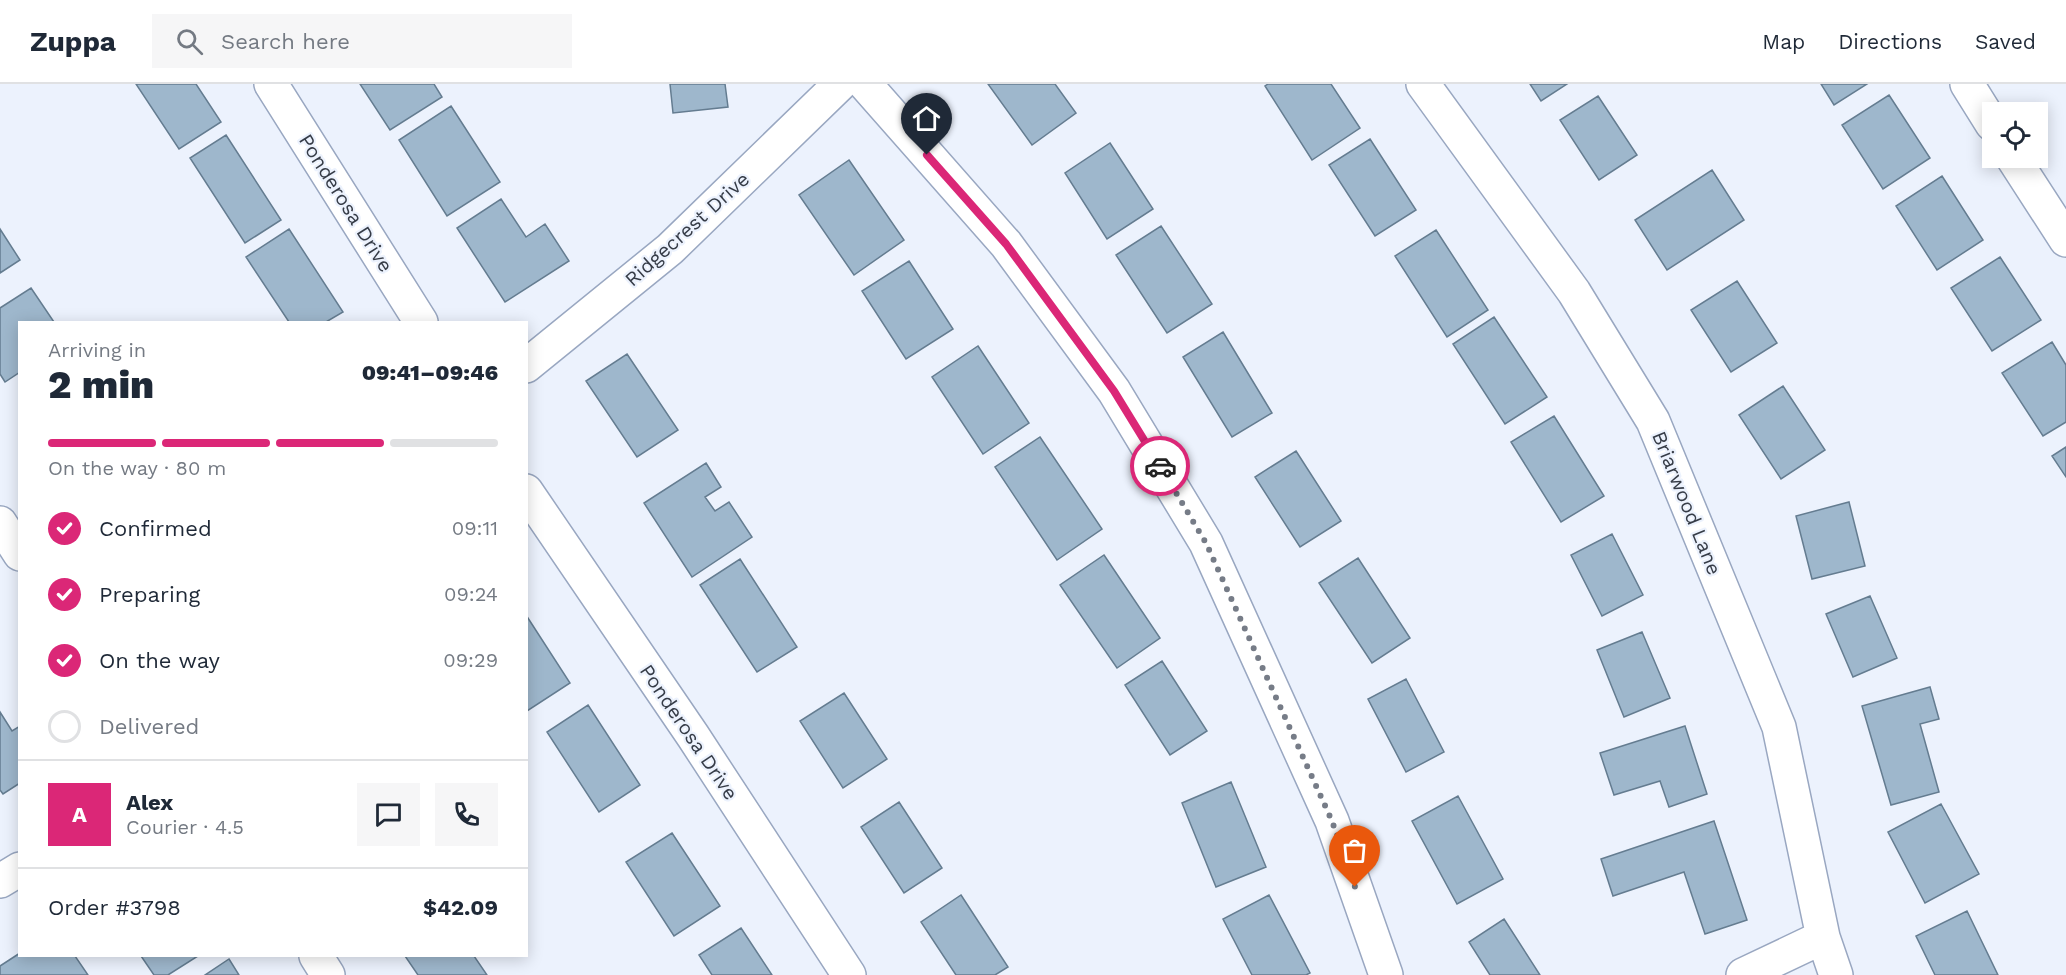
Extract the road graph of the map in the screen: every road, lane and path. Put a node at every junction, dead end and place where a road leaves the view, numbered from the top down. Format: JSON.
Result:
{"nodes":[{"id":1,"x":271,"y":84,"type":"edge"},
{"id":2,"x":840,"y":84,"type":"edge"},
{"id":3,"x":865,"y":84,"type":"edge"},
{"id":4,"x":1423,"y":84,"type":"edge"},
{"id":5,"x":1967,"y":84,"type":"edge"},
{"id":6,"x":1982,"y":108,"type":"edge"},
{"id":7,"x":2019,"y":168,"type":"edge"},
{"id":8,"x":2066,"y":240,"type":"edge"},
{"id":9,"x":420,"y":321,"type":"edge"},
{"id":10,"x":528,"y":364,"type":"edge"},
{"id":11,"x":528,"y":493,"type":"edge"},
{"id":12,"x":0,"y":523,"type":"edge"},
{"id":13,"x":18,"y":551,"type":"edge"},
{"id":14,"x":18,"y":870,"type":"edge"},
{"id":15,"x":0,"y":881,"type":"edge"},
{"id":16,"x":1823,"y":937,"type":"junction"},
{"id":17,"x":317,"y":957,"type":"edge"},
{"id":18,"x":328,"y":975,"type":"edge"},
{"id":19,"x":849,"y":975,"type":"edge"},
{"id":20,"x":1386,"y":975,"type":"edge"},
{"id":21,"x":1743,"y":975,"type":"edge"},
{"id":22,"x":1836,"y":975,"type":"edge"}],
"edges":[{"from":1,"to":9,"type":"street","name":"Ponderosa Drive"},
{"from":2,"to":10,"type":"street","name":"Ridgecrest Drive"},
{"from":3,"to":20,"type":"street"},
{"from":4,"to":16,"type":"street","name":"Briarwood Lane"},
{"from":5,"to":6,"type":"street"},
{"from":7,"to":8,"type":"street"},
{"from":11,"to":19,"type":"street","name":"Ponderosa Drive"},
{"from":12,"to":13,"type":"street"},
{"from":14,"to":15,"type":"street"},
{"from":16,"to":21,"type":"street"},
{"from":16,"to":22,"type":"street","name":"Briarwood Lane"},
{"from":17,"to":18,"type":"street"}]}
